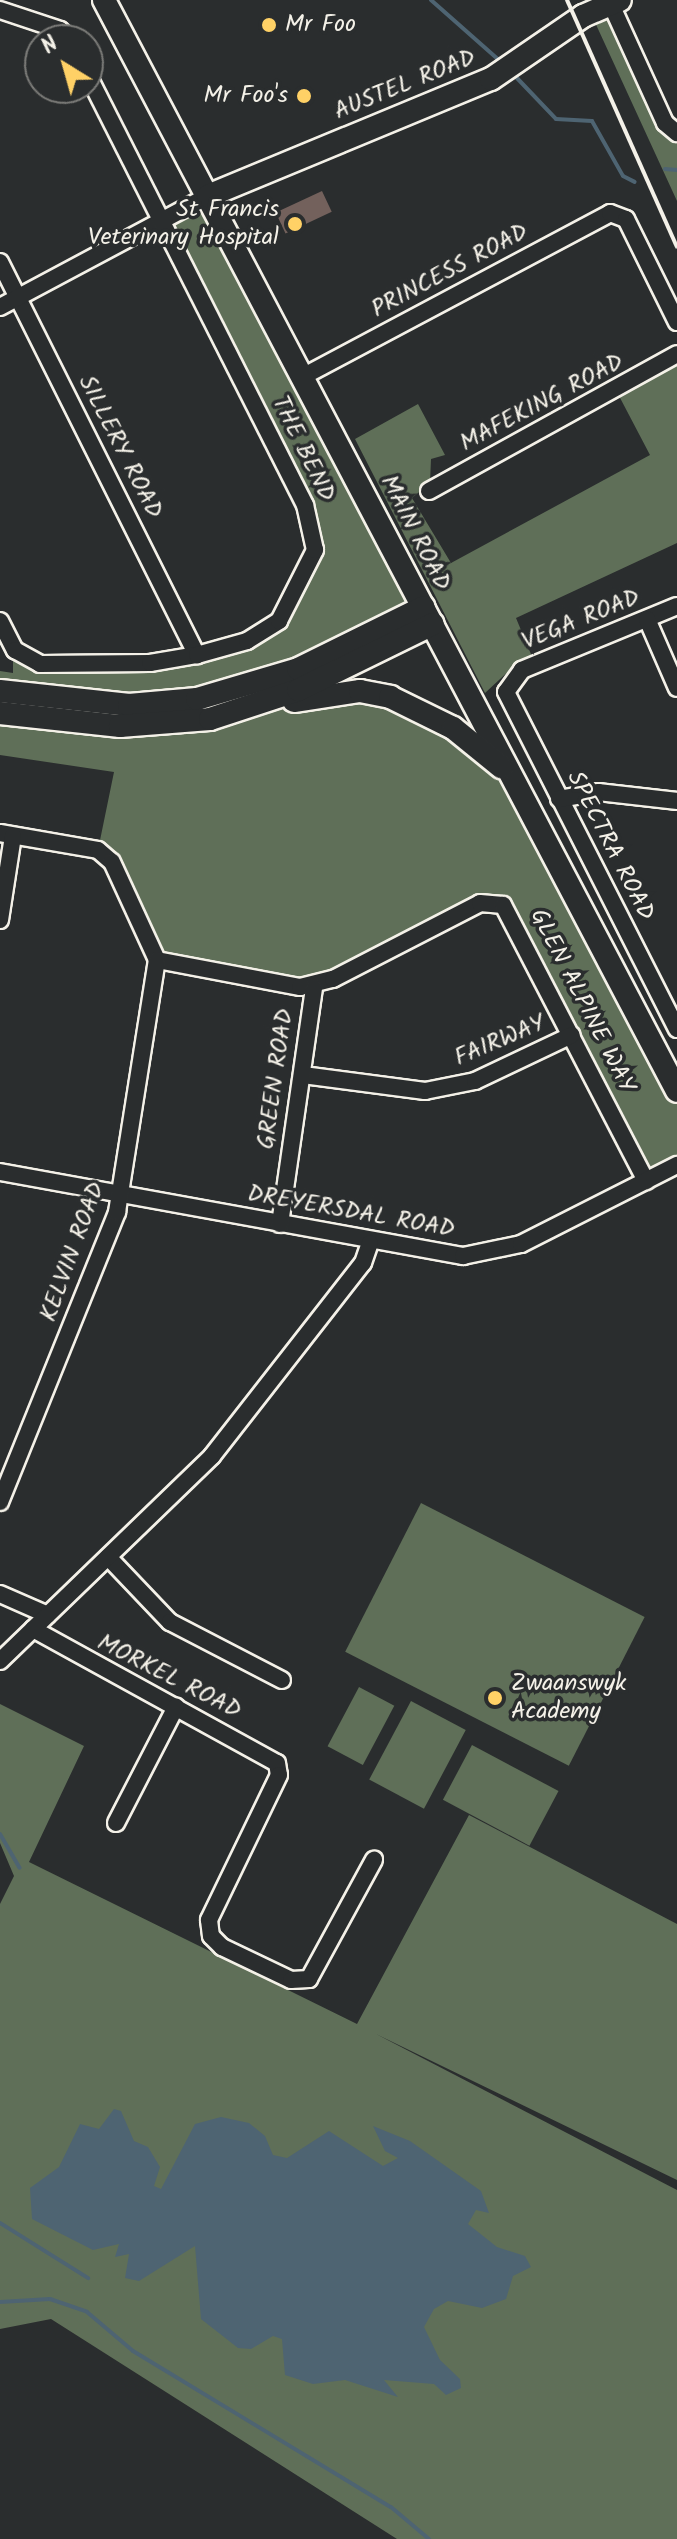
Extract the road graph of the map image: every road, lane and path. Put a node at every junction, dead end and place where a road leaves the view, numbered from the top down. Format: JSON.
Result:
{"nodes":[{"id":1,"x":104,"y":0,"type":"edge"},
{"id":2,"x":613,"y":1,"type":"edge"},
{"id":3,"x":0,"y":10,"type":"edge"},
{"id":4,"x":42,"y":24,"type":"edge"},
{"id":5,"x":103,"y":104,"type":"edge"},
{"id":6,"x":676,"y":132,"type":"edge"},
{"id":7,"x":208,"y":196,"type":"junction"},
{"id":8,"x":163,"y":224,"type":"junction"},
{"id":9,"x":0,"y":262,"type":"edge"},
{"id":10,"x":18,"y":297,"type":"junction"},
{"id":11,"x":0,"y":307,"type":"edge"},
{"id":12,"x":677,"y":322,"type":"edge"},
{"id":13,"x":677,"y":354,"type":"edge"},
{"id":14,"x":304,"y":376,"type":"junction"},
{"id":15,"x":429,"y":491,"type":"dead end"},
{"id":16,"x":677,"y":606,"type":"edge"},
{"id":17,"x":428,"y":615,"type":"junction"},
{"id":18,"x":647,"y":619,"type":"junction"},
{"id":19,"x":0,"y":621,"type":"edge"},
{"id":20,"x":197,"y":655,"type":"junction"},
{"id":21,"x":508,"y":683,"type":"joint"},
{"id":22,"x":677,"y":688,"type":"edge"},
{"id":23,"x":0,"y":691,"type":"edge"},
{"id":24,"x":0,"y":713,"type":"edge"},
{"id":25,"x":231,"y":714,"type":"junction"},
{"id":26,"x":559,"y":799,"type":"junction"},
{"id":27,"x":677,"y":801,"type":"edge"},
{"id":28,"x":530,"y":807,"type":"junction"},
{"id":29,"x":6,"y":834,"type":"edge"},
{"id":30,"x":0,"y":920,"type":"edge"},
{"id":31,"x":630,"y":938,"type":"junction"},
{"id":32,"x":605,"y":951,"type":"junction"},
{"id":33,"x":157,"y":960,"type":"junction"},
{"id":34,"x":314,"y":987,"type":"junction"},
{"id":35,"x":677,"y":1029,"type":"edge"},
{"id":36,"x":572,"y":1035,"type":"junction"},
{"id":37,"x":303,"y":1075,"type":"junction"},
{"id":38,"x":677,"y":1091,"type":"edge"},
{"id":39,"x":677,"y":1165,"type":"edge"},
{"id":40,"x":0,"y":1172,"type":"edge"},
{"id":41,"x":646,"y":1181,"type":"junction"},
{"id":42,"x":121,"y":1195,"type":"junction"},
{"id":43,"x":280,"y":1224,"type":"junction"},
{"id":44,"x":370,"y":1243,"type":"junction"},
{"id":45,"x":0,"y":1502,"type":"edge"},
{"id":46,"x":108,"y":1557,"type":"junction"},
{"id":47,"x":0,"y":1594,"type":"edge"},
{"id":48,"x":48,"y":1615,"type":"junction"},
{"id":49,"x":33,"y":1629,"type":"junction"},
{"id":50,"x":0,"y":1661,"type":"edge"},
{"id":51,"x":282,"y":1680,"type":"dead end"},
{"id":52,"x":176,"y":1707,"type":"junction"},
{"id":53,"x":116,"y":1823,"type":"dead end"},
{"id":54,"x":374,"y":1860,"type":"dead end"}],
"edges":[{"from":1,"to":7,"type":"main road","name":"MAIN ROAD"},
{"from":2,"to":6,"type":"street"},
{"from":2,"to":7,"type":"main road","name":"AUSTEL ROAD"},
{"from":3,"to":4,"type":"street"},
{"from":5,"to":8,"type":"street","name":"THE BEND"},
{"from":7,"to":8,"type":"street"},
{"from":7,"to":14,"type":"main road","name":"MAIN ROAD"},
{"from":8,"to":10,"type":"street"},
{"from":8,"to":20,"type":"street","name":"THE BEND"},
{"from":9,"to":10,"type":"street","name":"SILLERY ROAD"},
{"from":10,"to":11,"type":"street"},
{"from":10,"to":20,"type":"street","name":"SILLERY ROAD"},
{"from":12,"to":14,"type":"street","name":"PRINCESS ROAD"},
{"from":13,"to":15,"type":"street","name":"MAFEKING ROAD"},
{"from":14,"to":17,"type":"main road","name":"MAIN ROAD"},
{"from":16,"to":18,"type":"street","name":"VEGA ROAD"},
{"from":17,"to":23,"type":"main road"},
{"from":17,"to":25,"type":"main road"},
{"from":17,"to":28,"type":"main road","name":"MAIN ROAD"},
{"from":18,"to":21,"type":"street","name":"VEGA ROAD"},
{"from":18,"to":22,"type":"street"},
{"from":19,"to":20,"type":"street","name":"THE BEND"},
{"from":21,"to":26,"type":"street","name":"SPECTRA ROAD"},
{"from":24,"to":25,"type":"main road"},
{"from":25,"to":28,"type":"main road"},
{"from":26,"to":27,"type":"street"},
{"from":26,"to":31,"type":"street","name":"SPECTRA ROAD"},
{"from":28,"to":32,"type":"main road","name":"MAIN ROAD"},
{"from":29,"to":30,"type":"street"},
{"from":29,"to":33,"type":"street"},
{"from":31,"to":32,"type":"street"},
{"from":31,"to":35,"type":"street","name":"SPECTRA ROAD"},
{"from":32,"to":38,"type":"main road","name":"MAIN ROAD"},
{"from":33,"to":34,"type":"street"},
{"from":33,"to":42,"type":"street","name":"KELVIN ROAD"},
{"from":34,"to":36,"type":"street","name":"GLEN ALPINE WAY"},
{"from":34,"to":37,"type":"street","name":"GREEN ROAD"},
{"from":36,"to":37,"type":"street","name":"FAIRWAY"},
{"from":36,"to":41,"type":"street","name":"GLEN ALPINE WAY"},
{"from":37,"to":43,"type":"street","name":"GREEN ROAD"},
{"from":39,"to":41,"type":"street","name":"DREYERSDAL ROAD"},
{"from":40,"to":42,"type":"street","name":"DREYERSDAL ROAD"},
{"from":41,"to":44,"type":"street","name":"DREYERSDAL ROAD"},
{"from":42,"to":43,"type":"street","name":"DREYERSDAL ROAD"},
{"from":42,"to":45,"type":"street","name":"KELVIN ROAD"},
{"from":43,"to":44,"type":"street","name":"DREYERSDAL ROAD"},
{"from":44,"to":46,"type":"street"},
{"from":46,"to":48,"type":"street"},
{"from":46,"to":51,"type":"street"},
{"from":47,"to":48,"type":"street"},
{"from":48,"to":49,"type":"street"},
{"from":49,"to":50,"type":"street"},
{"from":49,"to":52,"type":"street","name":"MORKEL ROAD"},
{"from":52,"to":53,"type":"street"},
{"from":52,"to":54,"type":"street","name":"MORKEL ROAD"}]}
